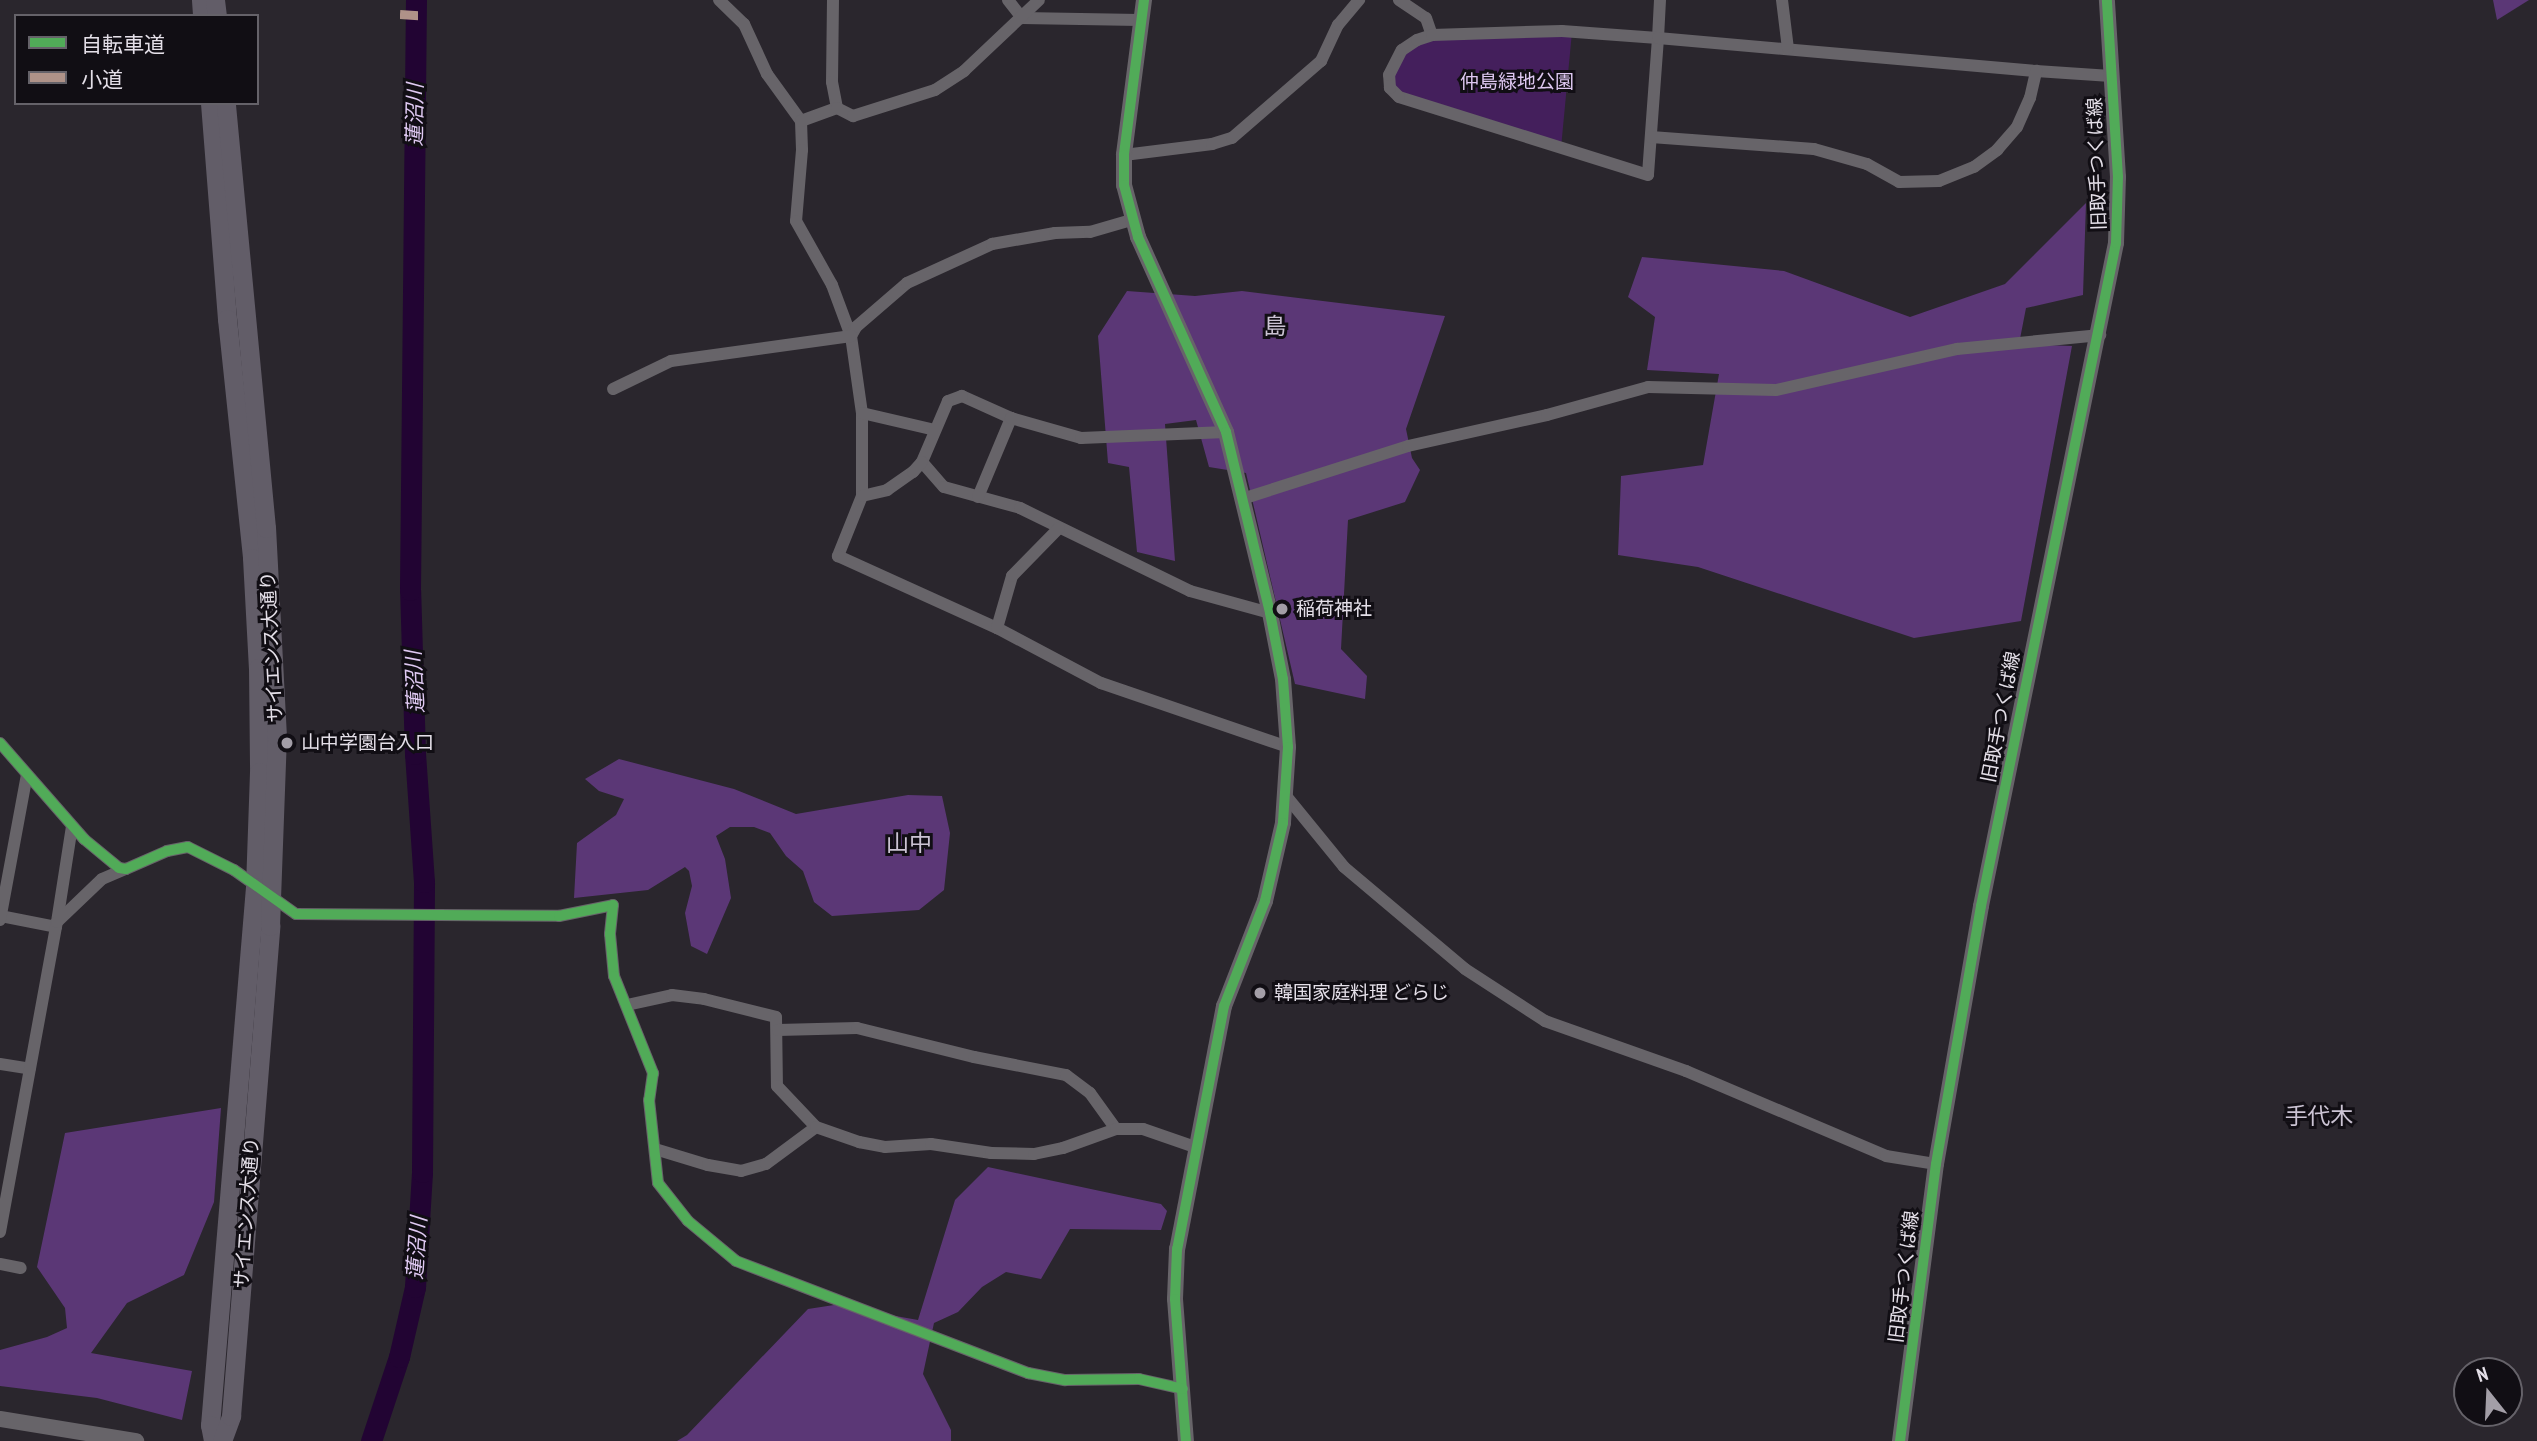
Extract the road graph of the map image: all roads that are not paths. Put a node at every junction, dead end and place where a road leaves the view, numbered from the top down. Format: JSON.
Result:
{"nodes":[{"id":1,"x":719,"y":0,"type":"edge"},
{"id":2,"x":834,"y":0,"type":"edge"},
{"id":3,"x":1008,"y":0,"type":"edge"},
{"id":4,"x":1039,"y":0,"type":"edge"},
{"id":5,"x":1144,"y":0,"type":"edge"},
{"id":6,"x":1359,"y":0,"type":"edge"},
{"id":7,"x":1399,"y":0,"type":"edge"},
{"id":8,"x":1660,"y":0,"type":"edge"},
{"id":9,"x":1782,"y":0,"type":"edge"},
{"id":10,"x":2107,"y":0,"type":"edge"},
{"id":11,"x":1022,"y":18,"type":"junction"},
{"id":12,"x":1139,"y":20,"type":"junction"},
{"id":13,"x":1432,"y":35,"type":"junction"},
{"id":14,"x":1658,"y":38,"type":"junction"},
{"id":15,"x":1787,"y":50,"type":"junction"},
{"id":16,"x":2036,"y":71,"type":"junction"},
{"id":17,"x":2111,"y":76,"type":"junction"},
{"id":18,"x":210,"y":105,"type":"edge"},
{"id":19,"x":226,"y":105,"type":"edge"},
{"id":20,"x":837,"y":108,"type":"junction"},
{"id":21,"x":801,"y":121,"type":"junction"},
{"id":22,"x":1651,"y":137,"type":"junction"},
{"id":23,"x":1124,"y":155,"type":"junction"},
{"id":24,"x":1131,"y":220,"type":"junction"},
{"id":25,"x":2100,"y":335,"type":"junction"},
{"id":26,"x":851,"y":336,"type":"junction"},
{"id":27,"x":613,"y":388,"type":"dead end"},
{"id":28,"x":862,"y":413,"type":"junction"},
{"id":29,"x":1011,"y":418,"type":"junction"},
{"id":30,"x":935,"y":429,"type":"junction"},
{"id":31,"x":1226,"y":432,"type":"junction"},
{"id":32,"x":922,"y":462,"type":"junction"},
{"id":33,"x":862,"y":496,"type":"junction"},
{"id":34,"x":978,"y":496,"type":"junction"},
{"id":35,"x":1242,"y":499,"type":"junction"},
{"id":36,"x":1059,"y":528,"type":"junction"},
{"id":37,"x":1270,"y":613,"type":"junction"},
{"id":38,"x":997,"y":628,"type":"junction"},
{"id":39,"x":0,"y":743,"type":"edge"},
{"id":40,"x":1288,"y":747,"type":"junction"},
{"id":41,"x":27,"y":774,"type":"junction"},
{"id":42,"x":1287,"y":797,"type":"junction"},
{"id":43,"x":72,"y":826,"type":"junction"},
{"id":44,"x":126,"y":869,"type":"junction"},
{"id":45,"x":255,"y":887,"type":"junction"},
{"id":46,"x":272,"y":900,"type":"junction"},
{"id":47,"x":0,"y":918,"type":"edge"},
{"id":48,"x":57,"y":924,"type":"junction"},
{"id":49,"x":627,"y":1005,"type":"junction"},
{"id":50,"x":778,"y":1030,"type":"junction"},
{"id":51,"x":0,"y":1064,"type":"edge"},
{"id":52,"x":30,"y":1069,"type":"junction"},
{"id":53,"x":816,"y":1127,"type":"junction"},
{"id":54,"x":1116,"y":1129,"type":"junction"},
{"id":55,"x":1195,"y":1147,"type":"junction"},
{"id":56,"x":655,"y":1149,"type":"junction"},
{"id":57,"x":1936,"y":1164,"type":"junction"},
{"id":58,"x":0,"y":1232,"type":"edge"},
{"id":59,"x":0,"y":1264,"type":"edge"},
{"id":60,"x":21,"y":1268,"type":"dead end"},
{"id":61,"x":1183,"y":1389,"type":"junction"},
{"id":62,"x":0,"y":1419,"type":"edge"},
{"id":63,"x":136,"y":1441,"type":"edge"},
{"id":64,"x":213,"y":1441,"type":"edge"},
{"id":65,"x":222,"y":1441,"type":"edge"},
{"id":66,"x":1186,"y":1441,"type":"edge"},
{"id":67,"x":1900,"y":1441,"type":"edge"}],
"edges":[{"from":1,"to":21,"type":"street"},
{"from":2,"to":20,"type":"street"},
{"from":3,"to":11,"type":"street"},
{"from":4,"to":11,"type":"street"},
{"from":5,"to":12,"type":"street"},
{"from":6,"to":23,"type":"street"},
{"from":7,"to":13,"type":"street"},
{"from":8,"to":14,"type":"street"},
{"from":9,"to":15,"type":"street"},
{"from":10,"to":17,"type":"street","name":"旧取手つくば線"},
{"from":11,"to":12,"type":"street"},
{"from":11,"to":20,"type":"street"},
{"from":12,"to":23,"type":"street"},
{"from":13,"to":14,"type":"street"},
{"from":13,"to":22,"type":"street"},
{"from":14,"to":15,"type":"street"},
{"from":14,"to":22,"type":"street"},
{"from":15,"to":16,"type":"street"},
{"from":16,"to":17,"type":"street"},
{"from":16,"to":22,"type":"street"},
{"from":17,"to":25,"type":"street","name":"旧取手つくば線"},
{"from":18,"to":45,"type":"main road","name":"サイエンス大通り"},
{"from":19,"to":46,"type":"main road","name":"サイエンス大通り"},
{"from":20,"to":21,"type":"street"},
{"from":21,"to":26,"type":"street"},
{"from":23,"to":24,"type":"street"},
{"from":24,"to":26,"type":"street"},
{"from":24,"to":31,"type":"street"},
{"from":25,"to":35,"type":"street"},
{"from":25,"to":57,"type":"street","name":"旧取手つくば線"},
{"from":26,"to":27,"type":"street"},
{"from":26,"to":28,"type":"street"},
{"from":28,"to":30,"type":"street"},
{"from":28,"to":33,"type":"street"},
{"from":29,"to":30,"type":"street"},
{"from":29,"to":31,"type":"street"},
{"from":29,"to":34,"type":"street"},
{"from":30,"to":32,"type":"street"},
{"from":31,"to":35,"type":"street"},
{"from":32,"to":33,"type":"street"},
{"from":32,"to":34,"type":"street"},
{"from":33,"to":38,"type":"street"},
{"from":34,"to":36,"type":"street"},
{"from":35,"to":37,"type":"street"},
{"from":36,"to":37,"type":"street"},
{"from":36,"to":38,"type":"street"},
{"from":37,"to":40,"type":"street"},
{"from":38,"to":40,"type":"street"},
{"from":39,"to":41,"type":"street"},
{"from":40,"to":42,"type":"street"},
{"from":41,"to":43,"type":"street"},
{"from":41,"to":47,"type":"street"},
{"from":42,"to":55,"type":"street"},
{"from":42,"to":57,"type":"street"},
{"from":43,"to":44,"type":"street"},
{"from":43,"to":48,"type":"street"},
{"from":44,"to":45,"type":"street"},
{"from":44,"to":48,"type":"street"},
{"from":45,"to":46,"type":"street"},
{"from":45,"to":64,"type":"main road","name":"サイエンス大通り"},
{"from":46,"to":49,"type":"street"},
{"from":46,"to":65,"type":"main road","name":"サイエンス大通り"},
{"from":47,"to":48,"type":"street"},
{"from":48,"to":52,"type":"street"},
{"from":49,"to":50,"type":"street"},
{"from":49,"to":56,"type":"street"},
{"from":50,"to":53,"type":"street"},
{"from":50,"to":54,"type":"street"},
{"from":51,"to":52,"type":"street"},
{"from":52,"to":58,"type":"street"},
{"from":53,"to":54,"type":"street"},
{"from":53,"to":56,"type":"street"},
{"from":54,"to":55,"type":"street"},
{"from":55,"to":61,"type":"street"},
{"from":56,"to":61,"type":"street"},
{"from":57,"to":67,"type":"street","name":"旧取手つくば線"},
{"from":59,"to":60,"type":"street"},
{"from":61,"to":66,"type":"street"},
{"from":62,"to":63,"type":"street"}]}
